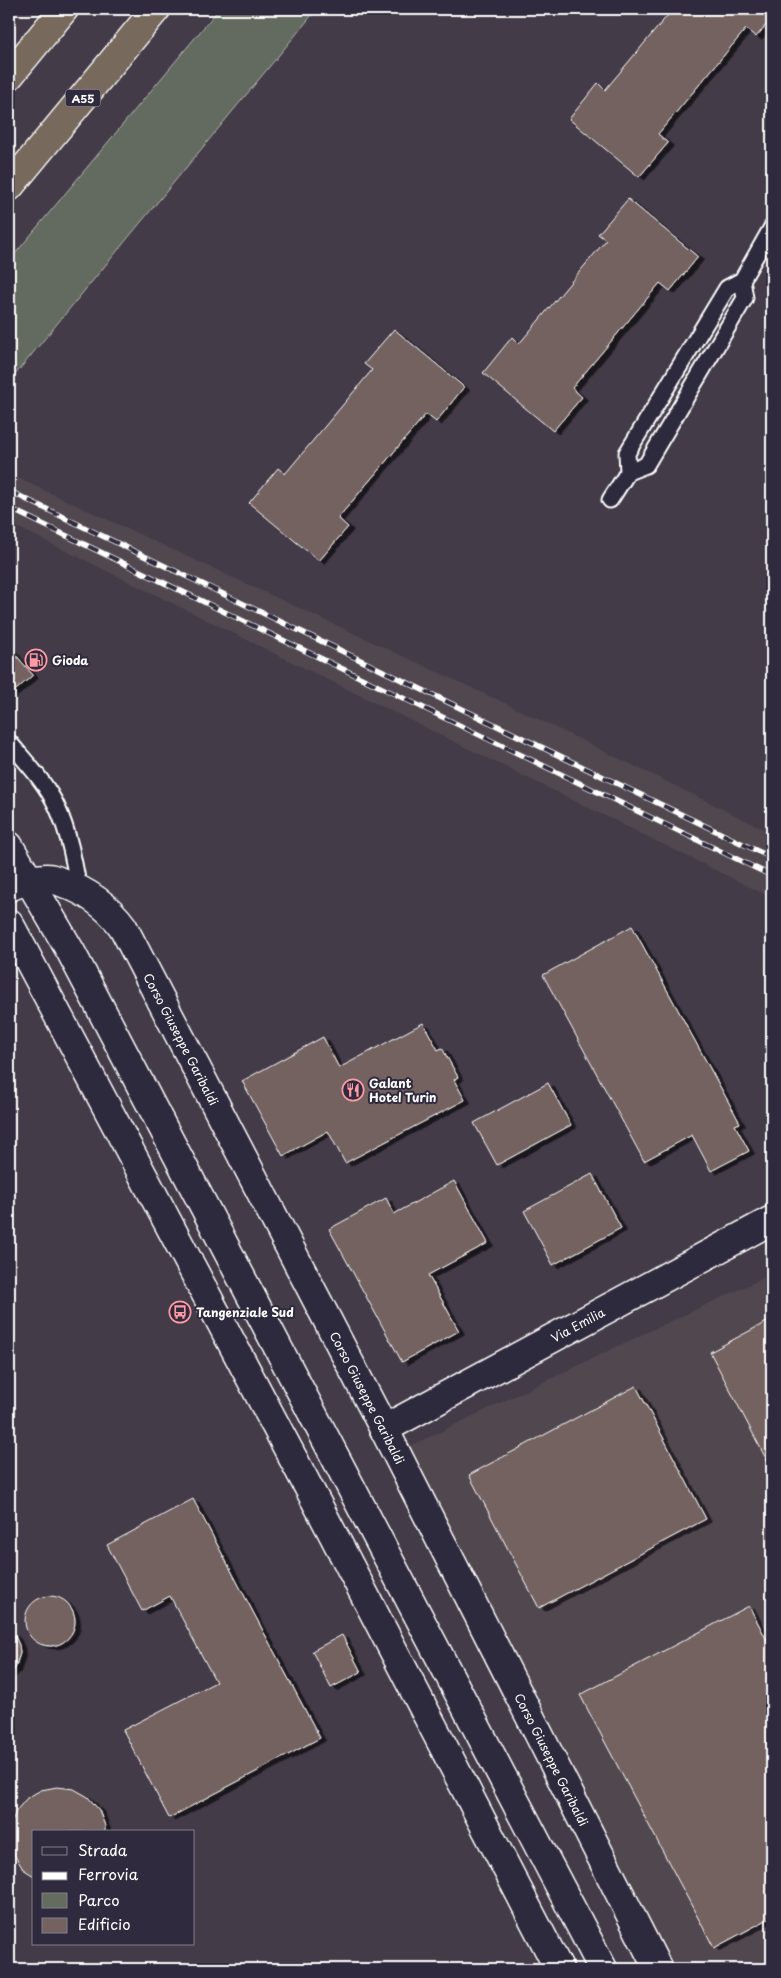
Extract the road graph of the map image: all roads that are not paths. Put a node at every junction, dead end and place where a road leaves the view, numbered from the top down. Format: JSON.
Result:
{"nodes":[{"id":1,"x":64,"y":9,"type":"edge"},
{"id":2,"x":156,"y":9,"type":"edge"},
{"id":3,"x":9,"y":76,"type":"edge"},
{"id":4,"x":9,"y":187,"type":"edge"},
{"id":5,"x":772,"y":226,"type":"edge"},
{"id":6,"x":742,"y":280,"type":"junction"},
{"id":7,"x":628,"y":472,"type":"junction"},
{"id":8,"x":610,"y":500,"type":"dead end"},
{"id":9,"x":9,"y":742,"type":"edge"},
{"id":10,"x":9,"y":846,"type":"edge"},
{"id":11,"x":19,"y":884,"type":"edge"},
{"id":12,"x":79,"y":890,"type":"junction"},
{"id":13,"x":9,"y":923,"type":"edge"},
{"id":14,"x":772,"y":1220,"type":"edge"},
{"id":15,"x":384,"y":1428,"type":"junction"},
{"id":16,"x":559,"y":1969,"type":"edge"},
{"id":17,"x":603,"y":1969,"type":"edge"},
{"id":18,"x":658,"y":1969,"type":"edge"}],
"edges":[{"from":1,"to":3,"type":"highway"},
{"from":2,"to":4,"type":"highway","number":"A55"},
{"from":5,"to":6,"type":"lane"},
{"from":6,"to":7,"type":"lane"},
{"from":6,"to":7,"type":"lane"},
{"from":7,"to":8,"type":"lane"},
{"from":9,"to":12,"type":"lane"},
{"from":10,"to":11,"type":"street"},
{"from":11,"to":12,"type":"street","name":"Corso Giuseppe Garibaldi"},
{"from":11,"to":17,"type":"street"},
{"from":12,"to":15,"type":"street","name":"Corso Giuseppe Garibaldi"},
{"from":13,"to":16,"type":"street"},
{"from":14,"to":15,"type":"street","name":"Via Emilia"},
{"from":15,"to":18,"type":"street","name":"Corso Giuseppe Garibaldi"}]}
